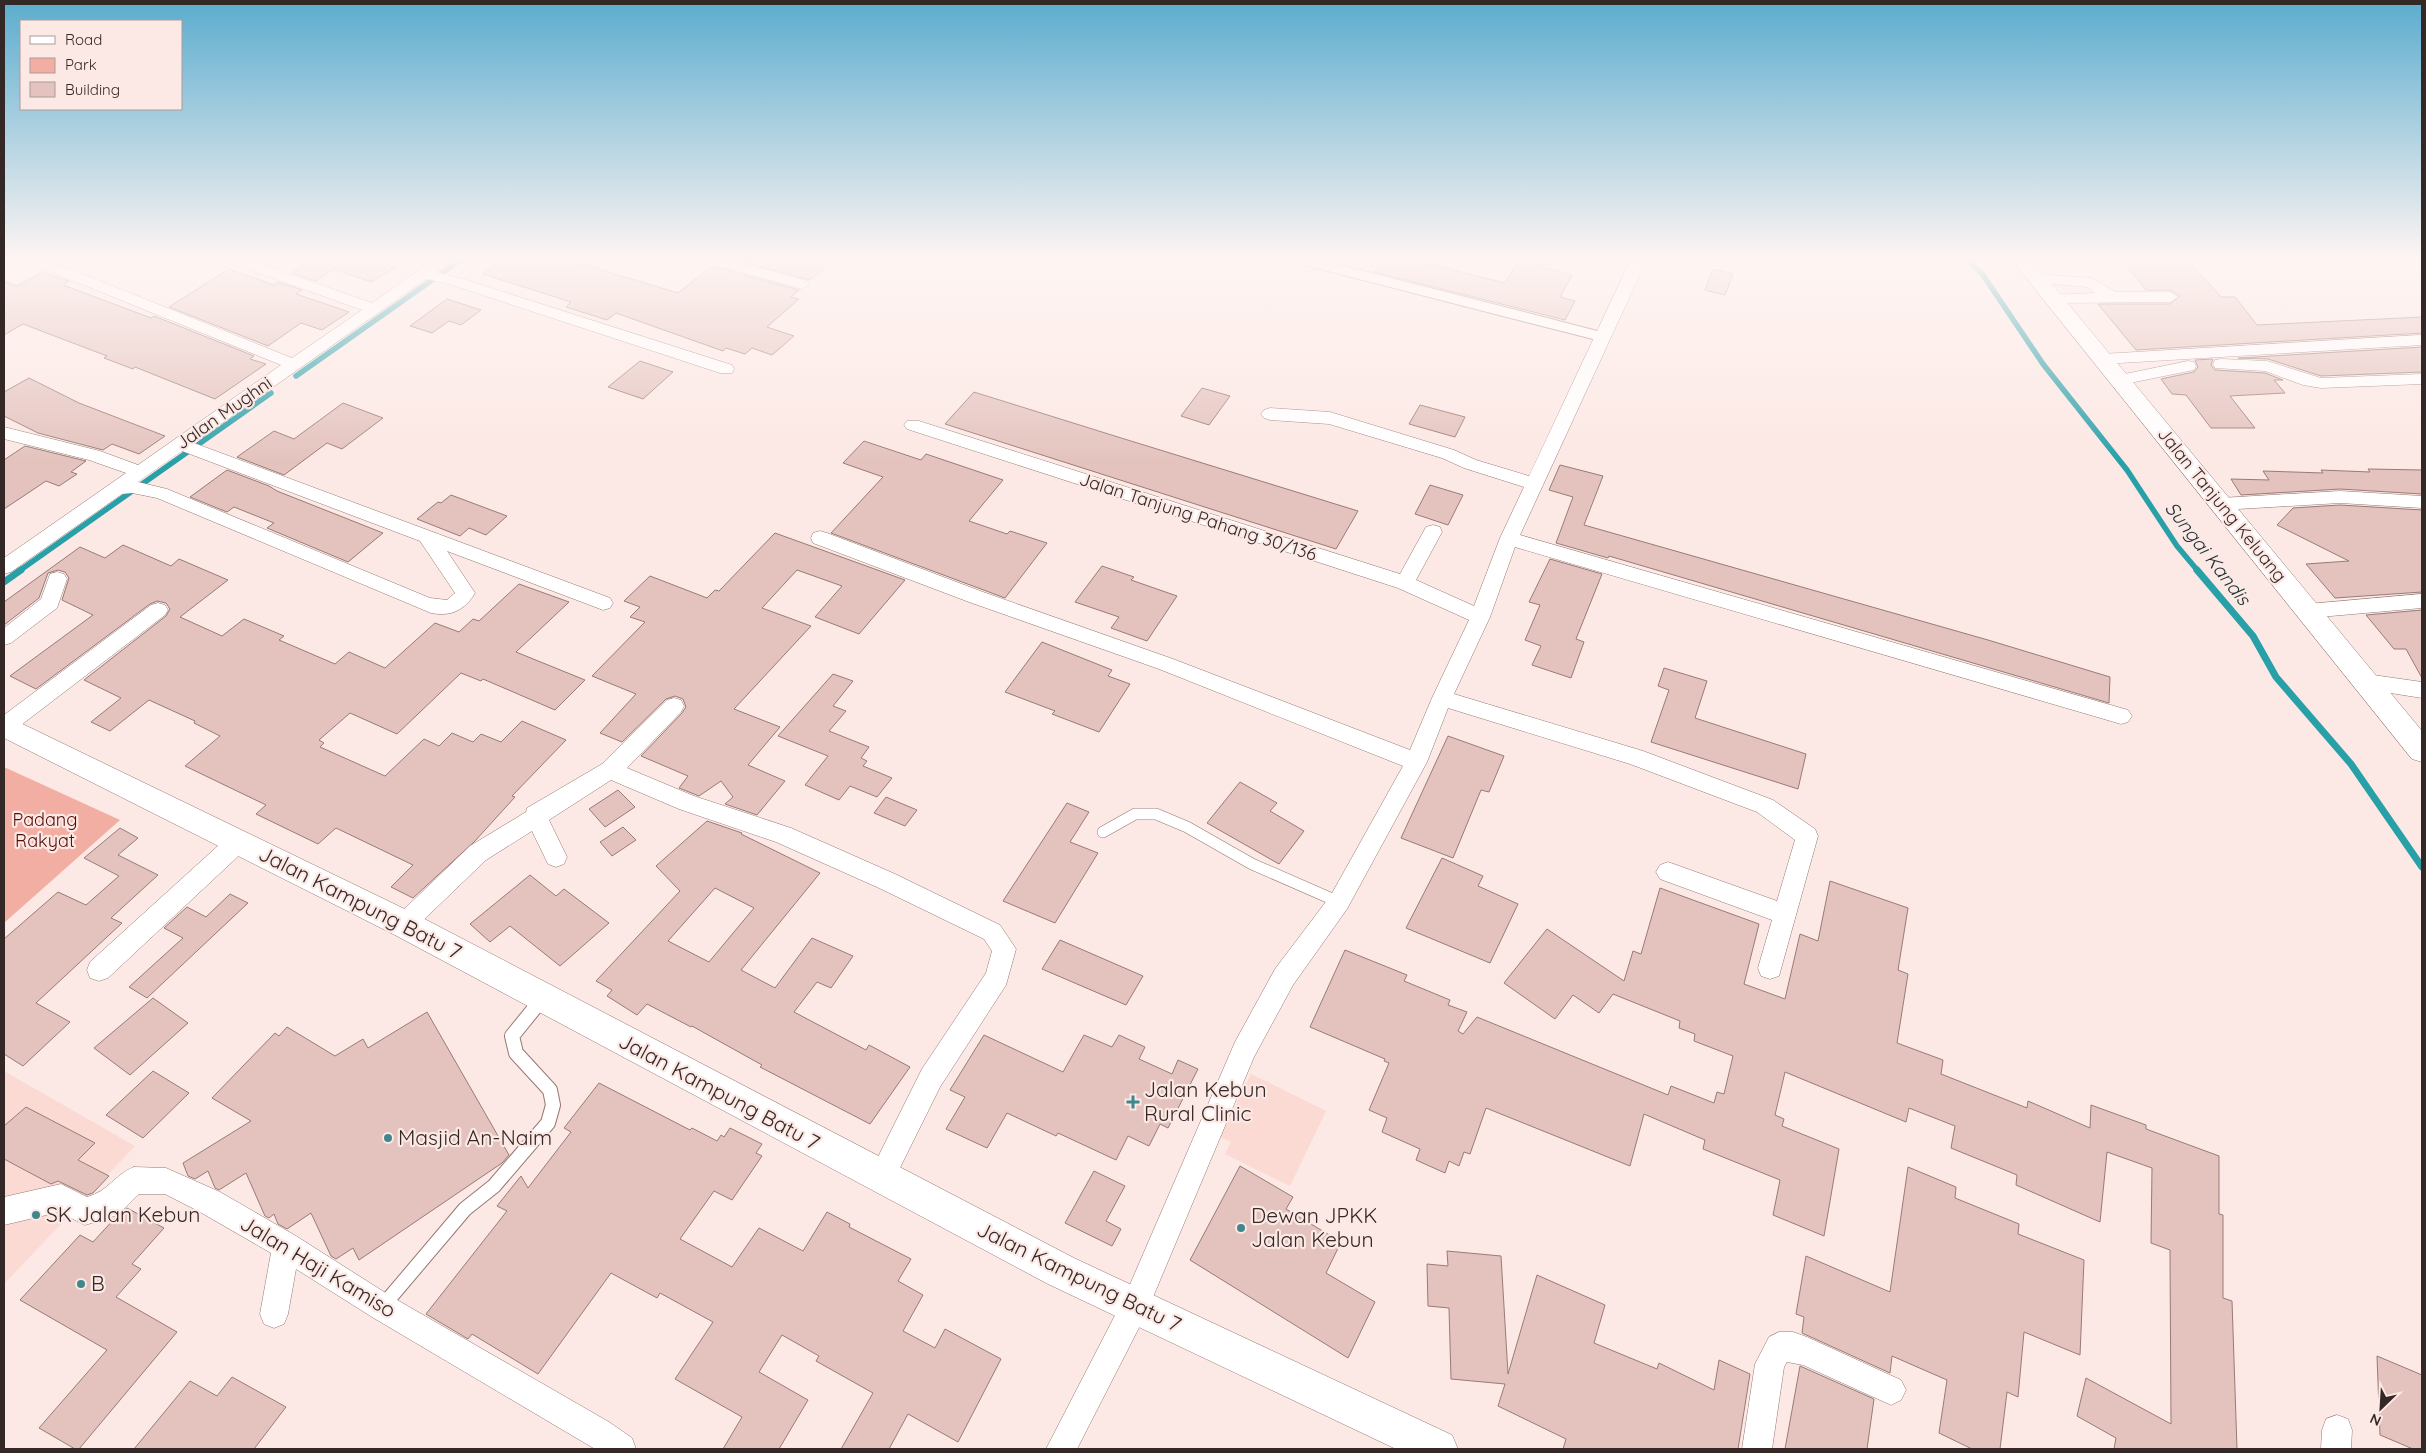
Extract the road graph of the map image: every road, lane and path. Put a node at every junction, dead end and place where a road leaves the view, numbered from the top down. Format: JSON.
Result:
{"nodes":[{"id":1,"x":201,"y":327,"type":"edge"},
{"id":2,"x":348,"y":327,"type":"edge"},
{"id":3,"x":596,"y":327,"type":"edge"},
{"id":4,"x":1562,"y":327,"type":"edge"},
{"id":5,"x":1607,"y":327,"type":"edge"},
{"id":6,"x":2082,"y":327,"type":"edge"},
{"id":7,"x":1602,"y":337,"type":"junction"},
{"id":8,"x":2422,"y":340,"type":"edge"},
{"id":9,"x":293,"y":364,"type":"junction"},
{"id":10,"x":2118,"y":364,"type":"junction"},
{"id":11,"x":726,"y":369,"type":"dead end"},
{"id":12,"x":2422,"y":378,"type":"edge"},
{"id":13,"x":1270,"y":414,"type":"dead end"},
{"id":14,"x":913,"y":425,"type":"dead end"},
{"id":15,"x":4,"y":433,"type":"edge"},
{"id":16,"x":182,"y":445,"type":"junction"},
{"id":17,"x":133,"y":484,"type":"junction"},
{"id":18,"x":1534,"y":484,"type":"junction"},
{"id":19,"x":2422,"y":502,"type":"edge"},
{"id":20,"x":2221,"y":504,"type":"junction"},
{"id":21,"x":1433,"y":532,"type":"dead end"},
{"id":22,"x":427,"y":536,"type":"junction"},
{"id":23,"x":820,"y":538,"type":"dead end"},
{"id":24,"x":1509,"y":538,"type":"junction"},
{"id":25,"x":4,"y":567,"type":"edge"},
{"id":26,"x":57,"y":579,"type":"dead end"},
{"id":27,"x":1405,"y":583,"type":"junction"},
{"id":28,"x":2422,"y":601,"type":"edge"},
{"id":29,"x":604,"y":603,"type":"dead end"},
{"id":30,"x":2327,"y":609,"type":"junction"},
{"id":31,"x":158,"y":610,"type":"dead end"},
{"id":32,"x":1480,"y":617,"type":"junction"},
{"id":33,"x":4,"y":638,"type":"edge"},
{"id":34,"x":2376,"y":684,"type":"junction"},
{"id":35,"x":2416,"y":689,"type":"edge"},
{"id":36,"x":1442,"y":698,"type":"junction"},
{"id":37,"x":674,"y":706,"type":"dead end"},
{"id":38,"x":2120,"y":716,"type":"dead end"},
{"id":39,"x":4,"y":726,"type":"edge"},
{"id":40,"x":2422,"y":751,"type":"edge"},
{"id":41,"x":1416,"y":762,"type":"junction"},
{"id":42,"x":610,"y":770,"type":"junction"},
{"id":43,"x":535,"y":815,"type":"junction"},
{"id":44,"x":1103,"y":832,"type":"dead end"},
{"id":45,"x":239,"y":841,"type":"junction"},
{"id":46,"x":556,"y":856,"type":"dead end"},
{"id":47,"x":1668,"y":872,"type":"dead end"},
{"id":48,"x":1339,"y":902,"type":"junction"},
{"id":49,"x":1784,"y":914,"type":"junction"},
{"id":50,"x":404,"y":924,"type":"junction"},
{"id":51,"x":1770,"y":968,"type":"dead end"},
{"id":52,"x":99,"y":970,"type":"dead end"},
{"id":53,"x":542,"y":999,"type":"junction"},
{"id":54,"x":881,"y":1177,"type":"junction"},
{"id":55,"x":4,"y":1211,"type":"edge"},
{"id":56,"x":286,"y":1246,"type":"junction"},
{"id":57,"x":1135,"y":1306,"type":"junction"},
{"id":58,"x":382,"y":1307,"type":"junction"},
{"id":59,"x":274,"y":1314,"type":"dead end"},
{"id":60,"x":1891,"y":1390,"type":"dead end"},
{"id":61,"x":622,"y":1449,"type":"edge"},
{"id":62,"x":1061,"y":1449,"type":"edge"},
{"id":63,"x":1438,"y":1449,"type":"edge"},
{"id":64,"x":1757,"y":1449,"type":"edge"}],
"edges":[{"from":1,"to":9,"type":"street","name":"Jalan Mughni"},
{"from":2,"to":9,"type":"street","name":"Jalan Mughni"},
{"from":3,"to":11,"type":"street"},
{"from":4,"to":7,"type":"lane"},
{"from":5,"to":7,"type":"street"},
{"from":6,"to":10,"type":"street","name":"Jalan Tanjung Keluang"},
{"from":7,"to":18,"type":"street"},
{"from":8,"to":10,"type":"street"},
{"from":9,"to":16,"type":"street","name":"Jalan Mughni"},
{"from":10,"to":12,"type":"street"},
{"from":10,"to":20,"type":"street","name":"Jalan Tanjung Keluang"},
{"from":13,"to":18,"type":"street"},
{"from":14,"to":27,"type":"street","name":"Jalan Tanjung Pahang 30/136"},
{"from":15,"to":17,"type":"street"},
{"from":16,"to":17,"type":"street","name":"Jalan Mughni"},
{"from":16,"to":22,"type":"street"},
{"from":17,"to":22,"type":"street"},
{"from":17,"to":25,"type":"street","name":"Jalan Mughni"},
{"from":18,"to":24,"type":"street"},
{"from":19,"to":20,"type":"street"},
{"from":20,"to":30,"type":"street","name":"Jalan Tanjung Keluang"},
{"from":21,"to":27,"type":"street"},
{"from":22,"to":29,"type":"street"},
{"from":23,"to":41,"type":"street"},
{"from":24,"to":32,"type":"street"},
{"from":24,"to":38,"type":"street"},
{"from":26,"to":33,"type":"street"},
{"from":27,"to":32,"type":"street","name":"Jalan Tanjung Pahang 30/136"},
{"from":28,"to":30,"type":"street"},
{"from":30,"to":34,"type":"street","name":"Jalan Tanjung Keluang"},
{"from":31,"to":39,"type":"street"},
{"from":32,"to":36,"type":"street"},
{"from":34,"to":35,"type":"street"},
{"from":34,"to":40,"type":"street","name":"Jalan Tanjung Keluang"},
{"from":36,"to":41,"type":"street"},
{"from":36,"to":49,"type":"street"},
{"from":37,"to":42,"type":"street"},
{"from":39,"to":45,"type":"street","name":"Jalan Kampung Batu 7"},
{"from":41,"to":48,"type":"street"},
{"from":42,"to":43,"type":"street"},
{"from":42,"to":54,"type":"street"},
{"from":43,"to":46,"type":"street"},
{"from":43,"to":50,"type":"street"},
{"from":44,"to":48,"type":"lane"},
{"from":45,"to":50,"type":"street","name":"Jalan Kampung Batu 7"},
{"from":45,"to":52,"type":"street"},
{"from":47,"to":49,"type":"street"},
{"from":48,"to":57,"type":"street"},
{"from":49,"to":51,"type":"street"},
{"from":50,"to":53,"type":"street","name":"Jalan Kampung Batu 7"},
{"from":53,"to":54,"type":"street","name":"Jalan Kampung Batu 7"},
{"from":53,"to":58,"type":"lane"},
{"from":54,"to":57,"type":"street","name":"Jalan Kampung Batu 7"},
{"from":55,"to":56,"type":"street","name":"Jalan Haji Kamiso"},
{"from":56,"to":58,"type":"street","name":"Jalan Haji Kamiso"},
{"from":56,"to":59,"type":"street"},
{"from":57,"to":62,"type":"street"},
{"from":57,"to":63,"type":"street","name":"Jalan Kampung Batu 7"},
{"from":58,"to":61,"type":"street","name":"Jalan Haji Kamiso"},
{"from":60,"to":64,"type":"street"}]}
